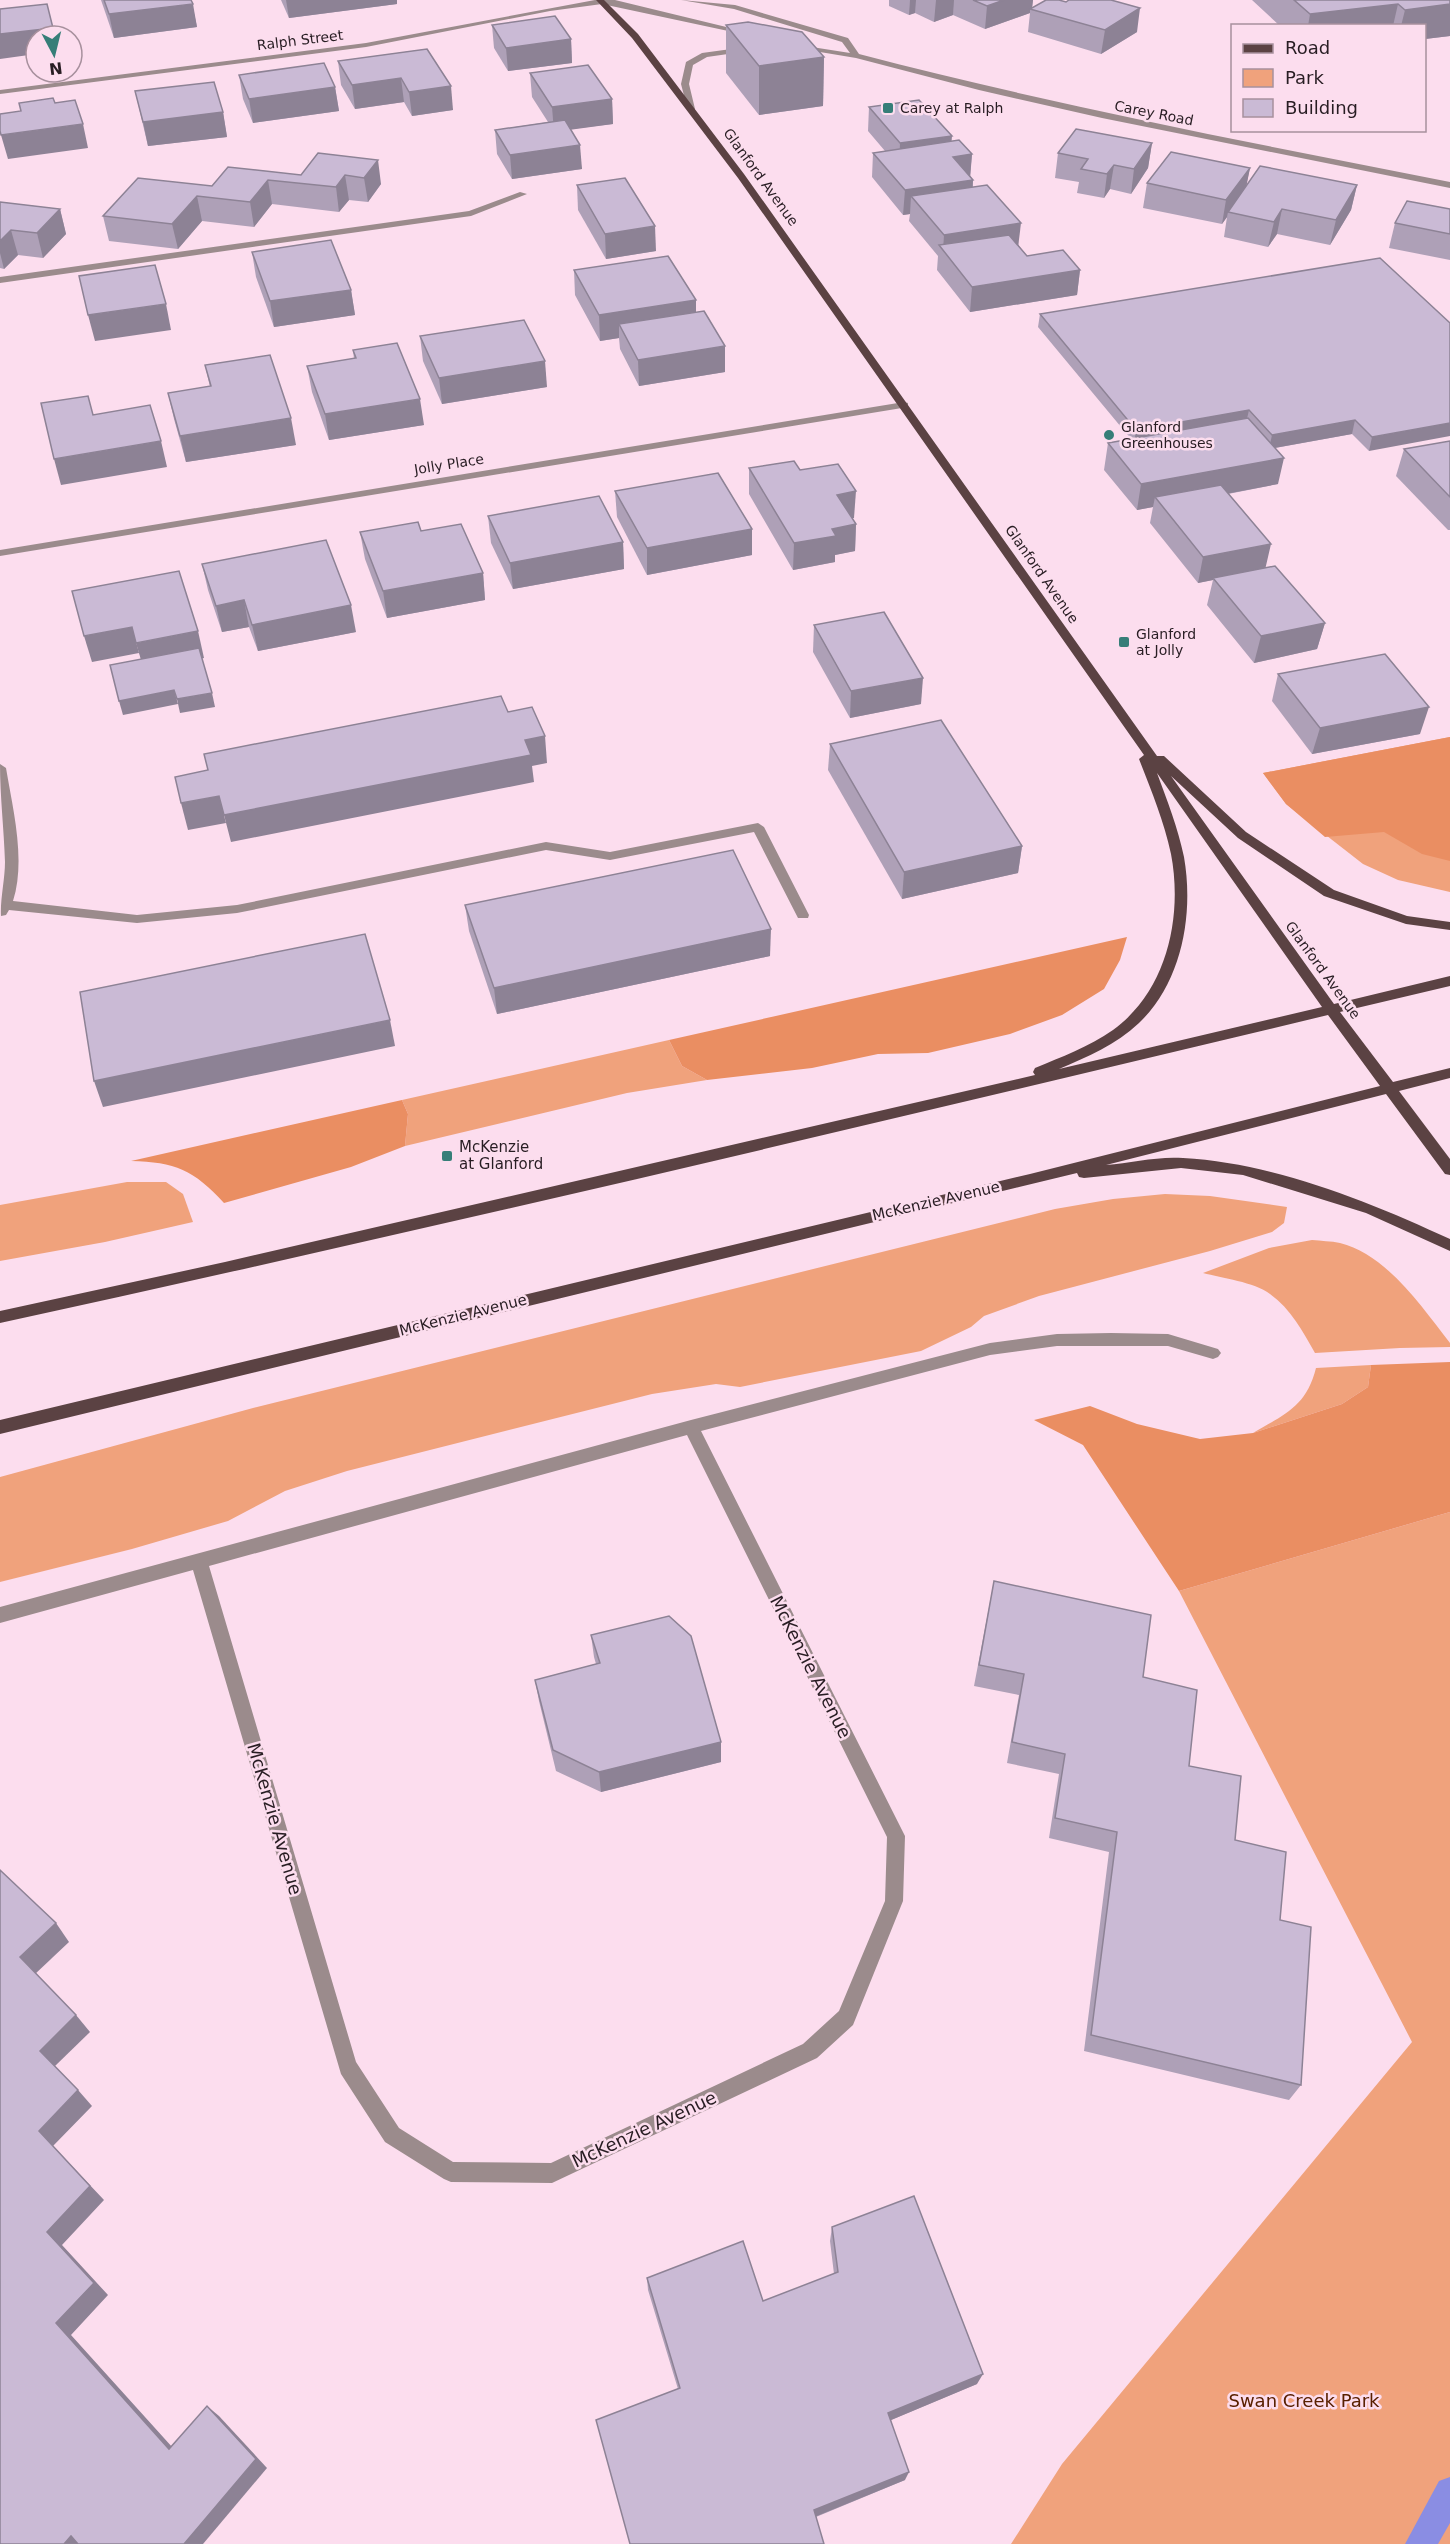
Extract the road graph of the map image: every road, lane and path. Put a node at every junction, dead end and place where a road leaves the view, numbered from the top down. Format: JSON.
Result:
{"nodes":[{"id":1,"x":616,"y":0,"type":"edge"},
{"id":2,"x":685,"y":0,"type":"edge"},
{"id":3,"x":600,"y":1,"type":"edge"},
{"id":4,"x":753,"y":35,"type":"edge"},
{"id":5,"x":754,"y":48,"type":"edge"},
{"id":6,"x":796,"y":49,"type":"edge"},
{"id":7,"x":856,"y":56,"type":"junction"},
{"id":8,"x":0,"y":92,"type":"edge"},
{"id":9,"x":691,"y":109,"type":"junction"},
{"id":10,"x":1450,"y":185,"type":"edge"},
{"id":11,"x":523,"y":194,"type":"dead end"},
{"id":12,"x":0,"y":280,"type":"edge"},
{"id":13,"x":904,"y":405,"type":"junction"},
{"id":14,"x":0,"y":553,"type":"edge"},
{"id":15,"x":1137,"y":738,"type":"junction"},
{"id":16,"x":0,"y":768,"type":"edge"},
{"id":17,"x":3,"y":909,"type":"edge"},
{"id":18,"x":803,"y":915,"type":"dead end"},
{"id":19,"x":1450,"y":926,"type":"edge"},
{"id":20,"x":1450,"y":981,"type":"edge"},
{"id":21,"x":1330,"y":1009,"type":"junction"},
{"id":22,"x":1450,"y":1073,"type":"edge"},
{"id":23,"x":1010,"y":1086,"type":"junction"},
{"id":24,"x":1390,"y":1088,"type":"junction"},
{"id":25,"x":1450,"y":1170,"type":"edge"},
{"id":26,"x":1030,"y":1179,"type":"junction"},
{"id":27,"x":1450,"y":1245,"type":"edge"},
{"id":28,"x":0,"y":1317,"type":"edge"},
{"id":29,"x":1213,"y":1353,"type":"dead end"},
{"id":30,"x":691,"y":1426,"type":"junction"},
{"id":31,"x":0,"y":1427,"type":"edge"},
{"id":32,"x":199,"y":1561,"type":"junction"},
{"id":33,"x":0,"y":1615,"type":"edge"}],
"edges":[{"from":1,"to":3,"type":"street"},
{"from":2,"to":7,"type":"street","name":"Carey Road"},
{"from":3,"to":4,"type":"street"},
{"from":3,"to":8,"type":"street","name":"Ralph Street"},
{"from":3,"to":9,"type":"main road","name":"Glanford Avenue"},
{"from":5,"to":9,"type":"street"},
{"from":6,"to":7,"type":"street"},
{"from":7,"to":10,"type":"street","name":"Carey Road"},
{"from":9,"to":13,"type":"main road","name":"Glanford Avenue"},
{"from":11,"to":12,"type":"street"},
{"from":13,"to":14,"type":"street","name":"Jolly Place"},
{"from":13,"to":15,"type":"main road","name":"Glanford Avenue"},
{"from":15,"to":19,"type":"main road"},
{"from":15,"to":21,"type":"main road","name":"Glanford Avenue"},
{"from":15,"to":23,"type":"main road"},
{"from":16,"to":17,"type":"street"},
{"from":17,"to":18,"type":"street"},
{"from":20,"to":21,"type":"main road"},
{"from":21,"to":23,"type":"main road"},
{"from":21,"to":24,"type":"main road","name":"Glanford Avenue"},
{"from":22,"to":24,"type":"main road","name":"McKenzie Avenue"},
{"from":23,"to":28,"type":"main road"},
{"from":24,"to":25,"type":"main road","name":"Glanford Avenue"},
{"from":24,"to":26,"type":"main road","name":"McKenzie Avenue"},
{"from":26,"to":27,"type":"main road"},
{"from":26,"to":31,"type":"main road","name":"McKenzie Avenue"},
{"from":29,"to":30,"type":"street"},
{"from":30,"to":32,"type":"street"},
{"from":30,"to":32,"type":"street","name":"McKenzie Avenue"},
{"from":32,"to":33,"type":"street"}]}
